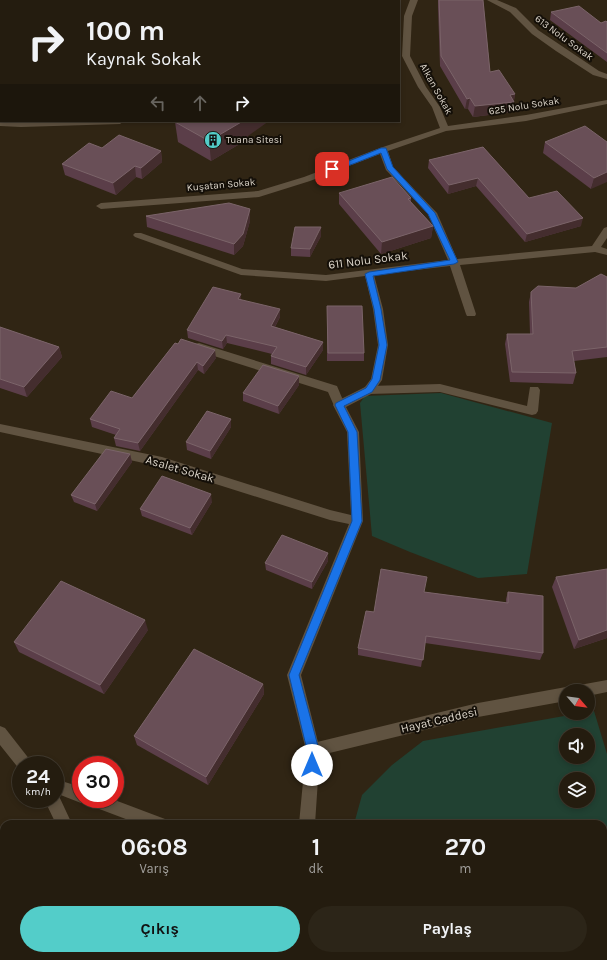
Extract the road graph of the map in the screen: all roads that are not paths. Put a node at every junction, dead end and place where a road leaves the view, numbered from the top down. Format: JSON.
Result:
{"nodes":[{"id":1,"x":414,"y":0,"type":"edge"},
{"id":2,"x":491,"y":0,"type":"edge"},
{"id":3,"x":402,"y":56,"type":"edge"},
{"id":4,"x":607,"y":77,"type":"edge"},
{"id":5,"x":607,"y":102,"type":"edge"},
{"id":6,"x":87,"y":122,"type":"edge"},
{"id":7,"x":0,"y":123,"type":"edge"},
{"id":8,"x":445,"y":129,"type":"junction"},
{"id":9,"x":383,"y":150,"type":"junction"},
{"id":10,"x":101,"y":206,"type":"dead end"},
{"id":11,"x":607,"y":230,"type":"edge"},
{"id":12,"x":138,"y":235,"type":"dead end"},
{"id":13,"x":595,"y":249,"type":"junction"},
{"id":14,"x":607,"y":252,"type":"edge"},
{"id":15,"x":454,"y":262,"type":"junction"},
{"id":16,"x":369,"y":274,"type":"junction"},
{"id":17,"x":471,"y":314,"type":"dead end"},
{"id":18,"x":190,"y":344,"type":"edge"},
{"id":19,"x":369,"y":390,"type":"junction"},
{"id":20,"x":534,"y":390,"type":"dead end"},
{"id":21,"x":339,"y":405,"type":"junction"},
{"id":22,"x":0,"y":428,"type":"edge"},
{"id":23,"x":357,"y":521,"type":"junction"},
{"id":24,"x":607,"y":686,"type":"edge"},
{"id":25,"x":595,"y":688,"type":"edge"},
{"id":26,"x":559,"y":695,"type":"edge"},
{"id":27,"x":0,"y":733,"type":"edge"},
{"id":28,"x":313,"y":750,"type":"junction"},
{"id":29,"x":18,"y":756,"type":"edge"},
{"id":30,"x":56,"y":808,"type":"edge"},
{"id":31,"x":116,"y":808,"type":"edge"},
{"id":32,"x":62,"y":820,"type":"edge"},
{"id":33,"x":149,"y":820,"type":"edge"},
{"id":34,"x":307,"y":820,"type":"edge"}],
"edges":[{"from":1,"to":3,"type":"street","name":"Alkan Sokak"},
{"from":2,"to":4,"type":"street","name":"613 Nolu Sokak"},
{"from":3,"to":8,"type":"street","name":"Alkan Sokak"},
{"from":5,"to":8,"type":"street","name":"625 Nolu Sokak"},
{"from":6,"to":7,"type":"street"},
{"from":8,"to":9,"type":"street","name":"Alkan Sokak"},
{"from":9,"to":10,"type":"street","name":"Kuşatan Sokak"},
{"from":9,"to":15,"type":"street"},
{"from":11,"to":13,"type":"street"},
{"from":12,"to":16,"type":"street","name":"611 Nolu Sokak"},
{"from":13,"to":14,"type":"street","name":"611 Nolu Sokak"},
{"from":13,"to":15,"type":"street","name":"611 Nolu Sokak"},
{"from":15,"to":16,"type":"street","name":"611 Nolu Sokak"},
{"from":15,"to":17,"type":"street"},
{"from":16,"to":19,"type":"street"},
{"from":18,"to":21,"type":"street"},
{"from":19,"to":20,"type":"street"},
{"from":19,"to":21,"type":"street"},
{"from":21,"to":23,"type":"street"},
{"from":22,"to":23,"type":"street","name":"Asalet Sokak"},
{"from":23,"to":28,"type":"street"},
{"from":24,"to":25,"type":"street"},
{"from":26,"to":28,"type":"street","name":"Hayat Caddesi"},
{"from":27,"to":29,"type":"street"},
{"from":28,"to":34,"type":"street"},
{"from":30,"to":32,"type":"street"},
{"from":31,"to":33,"type":"street"}]}
